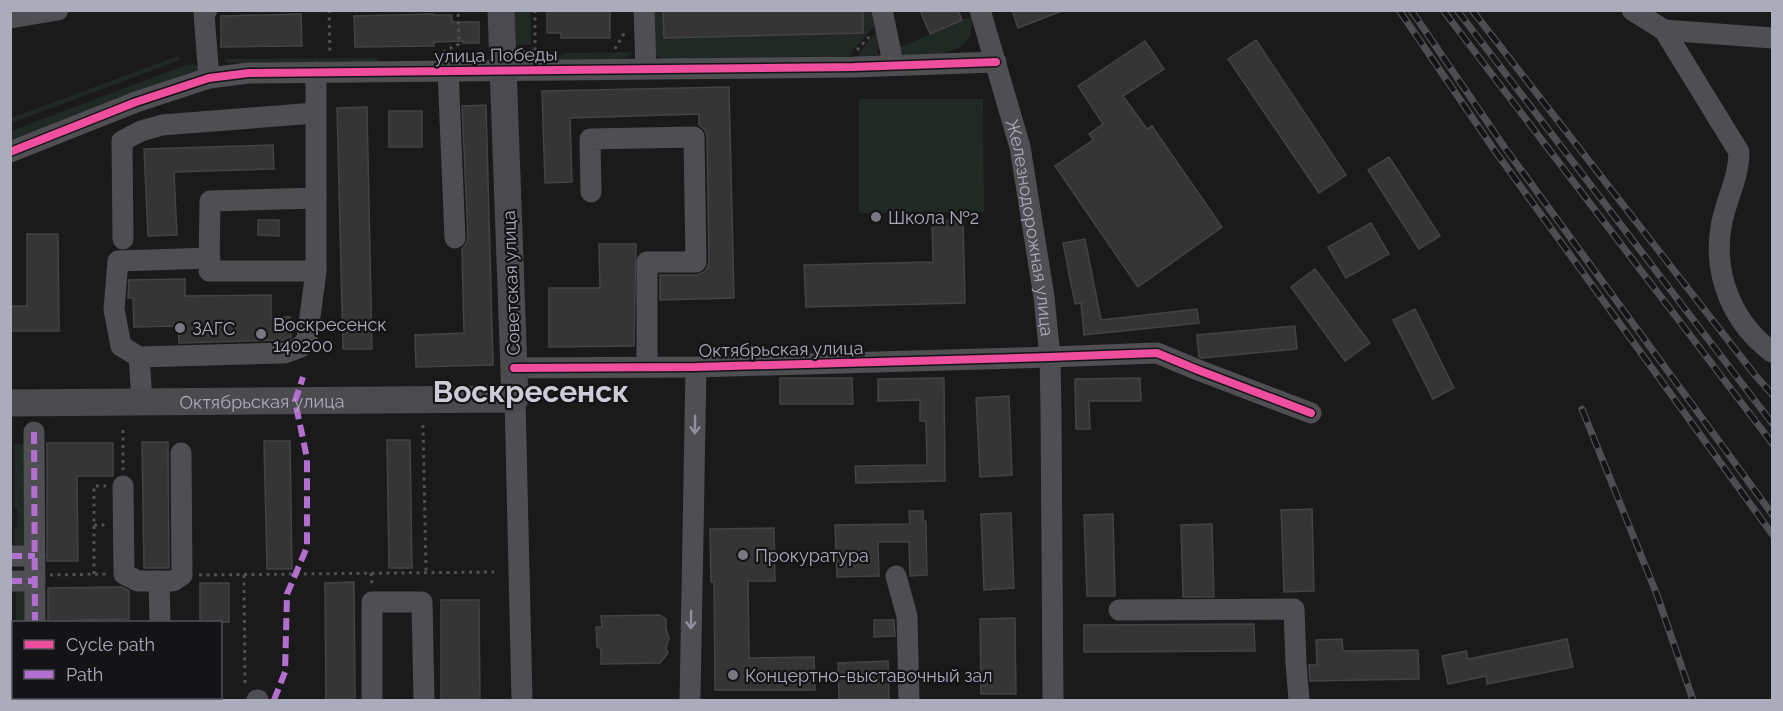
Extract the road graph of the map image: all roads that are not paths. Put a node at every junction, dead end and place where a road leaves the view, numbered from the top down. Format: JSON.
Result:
{"nodes":[{"id":1,"x":58,"y":10,"type":"edge"},
{"id":2,"x":501,"y":10,"type":"edge"},
{"id":3,"x":882,"y":10,"type":"edge"},
{"id":4,"x":980,"y":10,"type":"edge"},
{"id":5,"x":1632,"y":10,"type":"edge"},
{"id":6,"x":202,"y":12,"type":"edge"},
{"id":7,"x":637,"y":16,"type":"edge"},
{"id":8,"x":10,"y":18,"type":"edge"},
{"id":9,"x":1664,"y":30,"type":"junction"},
{"id":10,"x":1773,"y":38,"type":"edge"},
{"id":11,"x":444,"y":62,"type":"junction"},
{"id":12,"x":996,"y":62,"type":"junction"},
{"id":13,"x":891,"y":65,"type":"junction"},
{"id":14,"x":503,"y":69,"type":"junction"},
{"id":15,"x":646,"y":69,"type":"junction"},
{"id":16,"x":316,"y":72,"type":"junction"},
{"id":17,"x":209,"y":78,"type":"junction"},
{"id":18,"x":315,"y":113,"type":"junction"},
{"id":19,"x":10,"y":152,"type":"edge"},
{"id":20,"x":591,"y":192,"type":"dead end"},
{"id":21,"x":316,"y":198,"type":"junction"},
{"id":22,"x":455,"y":238,"type":"dead end"},
{"id":23,"x":123,"y":239,"type":"dead end"},
{"id":24,"x":210,"y":258,"type":"junction"},
{"id":25,"x":316,"y":271,"type":"junction"},
{"id":26,"x":1773,"y":352,"type":"edge"},
{"id":27,"x":139,"y":357,"type":"junction"},
{"id":28,"x":1050,"y":357,"type":"junction"},
{"id":29,"x":647,"y":367,"type":"junction"},
{"id":30,"x":696,"y":367,"type":"junction"},
{"id":31,"x":514,"y":368,"type":"junction"},
{"id":32,"x":515,"y":399,"type":"junction"},
{"id":33,"x":142,"y":402,"type":"junction"},
{"id":34,"x":10,"y":403,"type":"edge"},
{"id":35,"x":1311,"y":413,"type":"dead end"},
{"id":36,"x":34,"y":432,"type":"dead end"},
{"id":37,"x":182,"y":453,"type":"dead end"},
{"id":38,"x":123,"y":486,"type":"dead end"},
{"id":39,"x":10,"y":556,"type":"edge"},
{"id":40,"x":35,"y":571,"type":"junction"},
{"id":41,"x":896,"y":576,"type":"dead end"},
{"id":42,"x":10,"y":581,"type":"edge"},
{"id":43,"x":159,"y":581,"type":"junction"},
{"id":44,"x":1119,"y":610,"type":"dead end"},
{"id":45,"x":35,"y":621,"type":"edge"},
{"id":46,"x":160,"y":621,"type":"edge"},
{"id":47,"x":10,"y":665,"type":"edge"},
{"id":48,"x":11,"y":700,"type":"edge"},
{"id":49,"x":372,"y":700,"type":"edge"},
{"id":50,"x":424,"y":700,"type":"edge"},
{"id":51,"x":522,"y":700,"type":"edge"},
{"id":52,"x":690,"y":700,"type":"edge"},
{"id":53,"x":909,"y":700,"type":"edge"},
{"id":54,"x":1053,"y":700,"type":"edge"},
{"id":55,"x":1299,"y":700,"type":"edge"}],
"edges":[{"from":1,"to":8,"type":"street"},
{"from":2,"to":14,"type":"main road","name":"Советская улица"},
{"from":3,"to":13,"type":"street"},
{"from":4,"to":12,"type":"street","name":"Железнодорожная улица"},
{"from":5,"to":9,"type":"street"},
{"from":6,"to":17,"type":"street"},
{"from":7,"to":15,"type":"street"},
{"from":9,"to":10,"type":"street"},
{"from":9,"to":26,"type":"street"},
{"from":11,"to":14,"type":"street","name":"улица Победы"},
{"from":11,"to":16,"type":"street","name":"улица Победы"},
{"from":11,"to":22,"type":"street"},
{"from":12,"to":13,"type":"street","name":"улица Победы"},
{"from":12,"to":28,"type":"street","name":"Железнодорожная улица"},
{"from":13,"to":15,"type":"street","name":"улица Победы"},
{"from":14,"to":15,"type":"street","name":"улица Победы"},
{"from":14,"to":31,"type":"main road","name":"Советская улица"},
{"from":16,"to":17,"type":"street","name":"улица Победы"},
{"from":16,"to":18,"type":"street"},
{"from":17,"to":19,"type":"street","name":"улица Победы"},
{"from":18,"to":21,"type":"street"},
{"from":18,"to":23,"type":"street"},
{"from":20,"to":29,"type":"street"},
{"from":21,"to":24,"type":"street"},
{"from":21,"to":25,"type":"street"},
{"from":24,"to":25,"type":"street"},
{"from":24,"to":27,"type":"street"},
{"from":25,"to":27,"type":"street"},
{"from":27,"to":33,"type":"street"},
{"from":28,"to":30,"type":"street","name":"Октябрьская улица"},
{"from":28,"to":35,"type":"street","name":"Октябрьская улица"},
{"from":28,"to":54,"type":"street","name":"Железнодорожная улица"},
{"from":29,"to":30,"type":"street","name":"Октябрьская улица"},
{"from":29,"to":31,"type":"street","name":"Октябрьская улица"},
{"from":30,"to":52,"type":"street","one_way":true},
{"from":31,"to":32,"type":"main road","name":"Советская улица"},
{"from":32,"to":33,"type":"main road","name":"Октябрьская улица"},
{"from":32,"to":51,"type":"street","name":"Советская улица"},
{"from":33,"to":34,"type":"main road","name":"Октябрьская улица"},
{"from":36,"to":40,"type":"street"},
{"from":37,"to":43,"type":"street"},
{"from":38,"to":43,"type":"street"},
{"from":39,"to":40,"type":"street"},
{"from":40,"to":42,"type":"street"},
{"from":40,"to":45,"type":"street"},
{"from":41,"to":53,"type":"street"},
{"from":43,"to":46,"type":"street"},
{"from":44,"to":55,"type":"street"},
{"from":47,"to":48,"type":"street"},
{"from":49,"to":50,"type":"street"}]}
